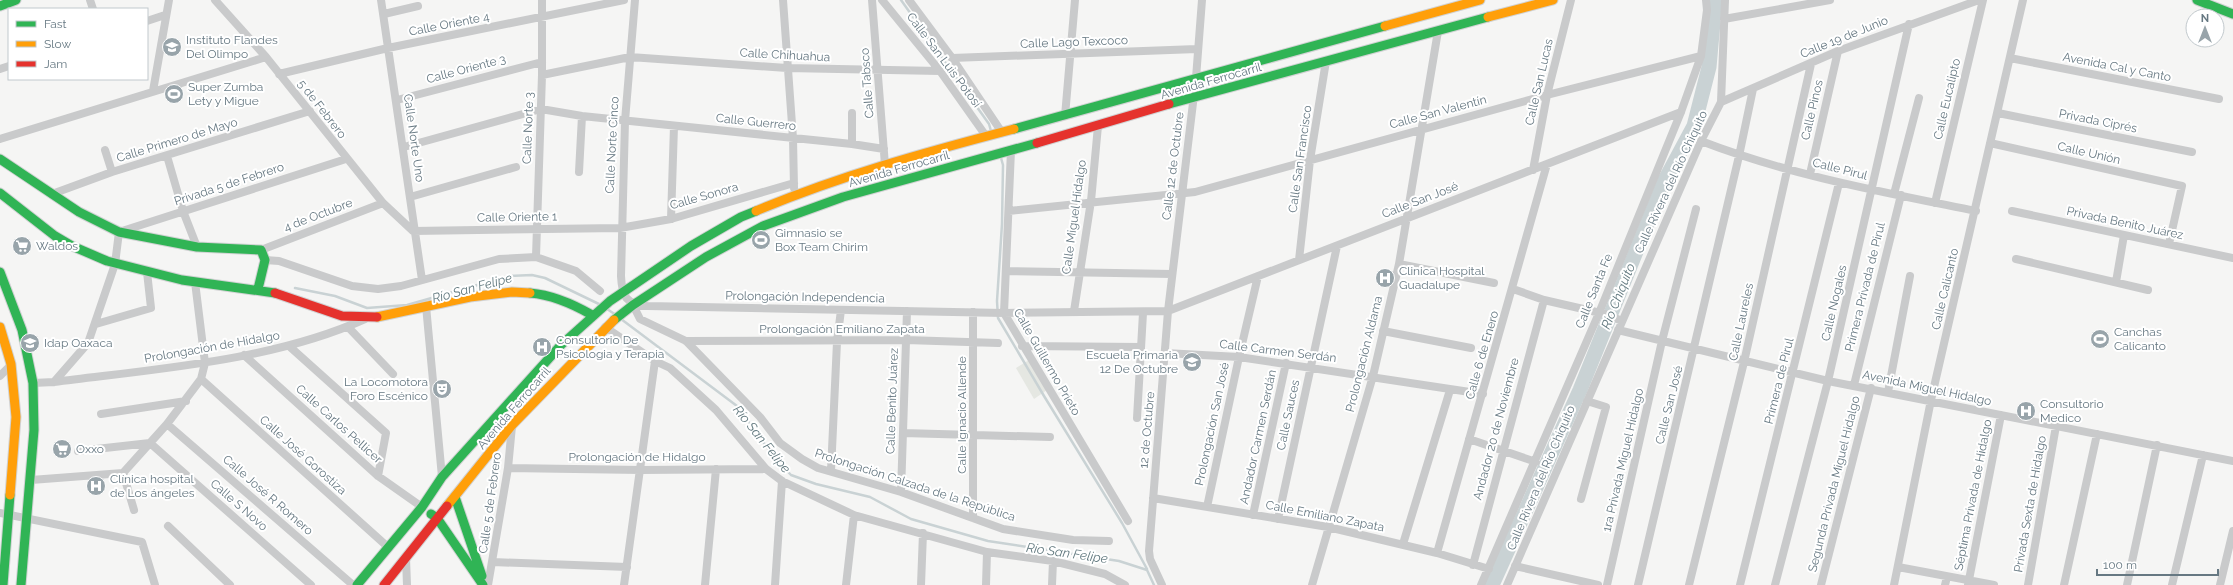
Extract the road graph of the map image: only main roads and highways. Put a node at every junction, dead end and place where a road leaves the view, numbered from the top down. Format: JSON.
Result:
{"nodes":[{"id":1,"x":16,"y":0,"type":"edge"},
{"id":2,"x":1480,"y":0,"type":"edge"},
{"id":3,"x":1553,"y":0,"type":"edge"},
{"id":4,"x":2197,"y":0,"type":"edge"},
{"id":5,"x":1448,"y":5,"type":"edge"},
{"id":6,"x":0,"y":6,"type":"edge"},
{"id":7,"x":2233,"y":14,"type":"edge"},
{"id":8,"x":0,"y":159,"type":"edge"},
{"id":9,"x":0,"y":193,"type":"edge"},
{"id":10,"x":0,"y":272,"type":"edge"},
{"id":11,"x":258,"y":289,"type":"junction"},
{"id":12,"x":596,"y":312,"type":"junction"},
{"id":13,"x":0,"y":327,"type":"edge"},
{"id":14,"x":22,"y":330,"type":"junction"},
{"id":15,"x":4,"y":336,"type":"junction"},
{"id":16,"x":455,"y":496,"type":"junction"},
{"id":17,"x":422,"y":507,"type":"junction"},
{"id":18,"x":4,"y":513,"type":"edge"},
{"id":19,"x":436,"y":518,"type":"junction"},
{"id":20,"x":3,"y":585,"type":"edge"},
{"id":21,"x":21,"y":585,"type":"edge"},
{"id":22,"x":357,"y":585,"type":"edge"},
{"id":23,"x":384,"y":585,"type":"edge"},
{"id":24,"x":484,"y":585,"type":"edge"}],
"edges":[{"from":1,"to":6,"type":"main road"},
{"from":2,"to":5,"type":"main road","name":"Avenida Ferrocarril"},
{"from":3,"to":16,"type":"main road","name":"Avenida Ferrocarril"},
{"from":4,"to":7,"type":"main road"},
{"from":5,"to":12,"type":"main road","name":"Avenida Ferrocarril"},
{"from":8,"to":11,"type":"main road"},
{"from":9,"to":11,"type":"main road"},
{"from":10,"to":14,"type":"main road"},
{"from":11,"to":12,"type":"main road"},
{"from":12,"to":17,"type":"main road","name":"Avenida Ferrocarril"},
{"from":13,"to":15,"type":"main road"},
{"from":14,"to":15,"type":"main road"},
{"from":14,"to":21,"type":"main road"},
{"from":15,"to":18,"type":"main road"},
{"from":16,"to":19,"type":"main road","name":"Avenida Ferrocarril"},
{"from":16,"to":24,"type":"main road"},
{"from":17,"to":19,"type":"main road"},
{"from":17,"to":22,"type":"main road","name":"Avenida Ferrocarril"},
{"from":18,"to":20,"type":"main road"},
{"from":19,"to":23,"type":"main road","name":"Avenida Ferrocarril"},
{"from":19,"to":24,"type":"main road"}]}
